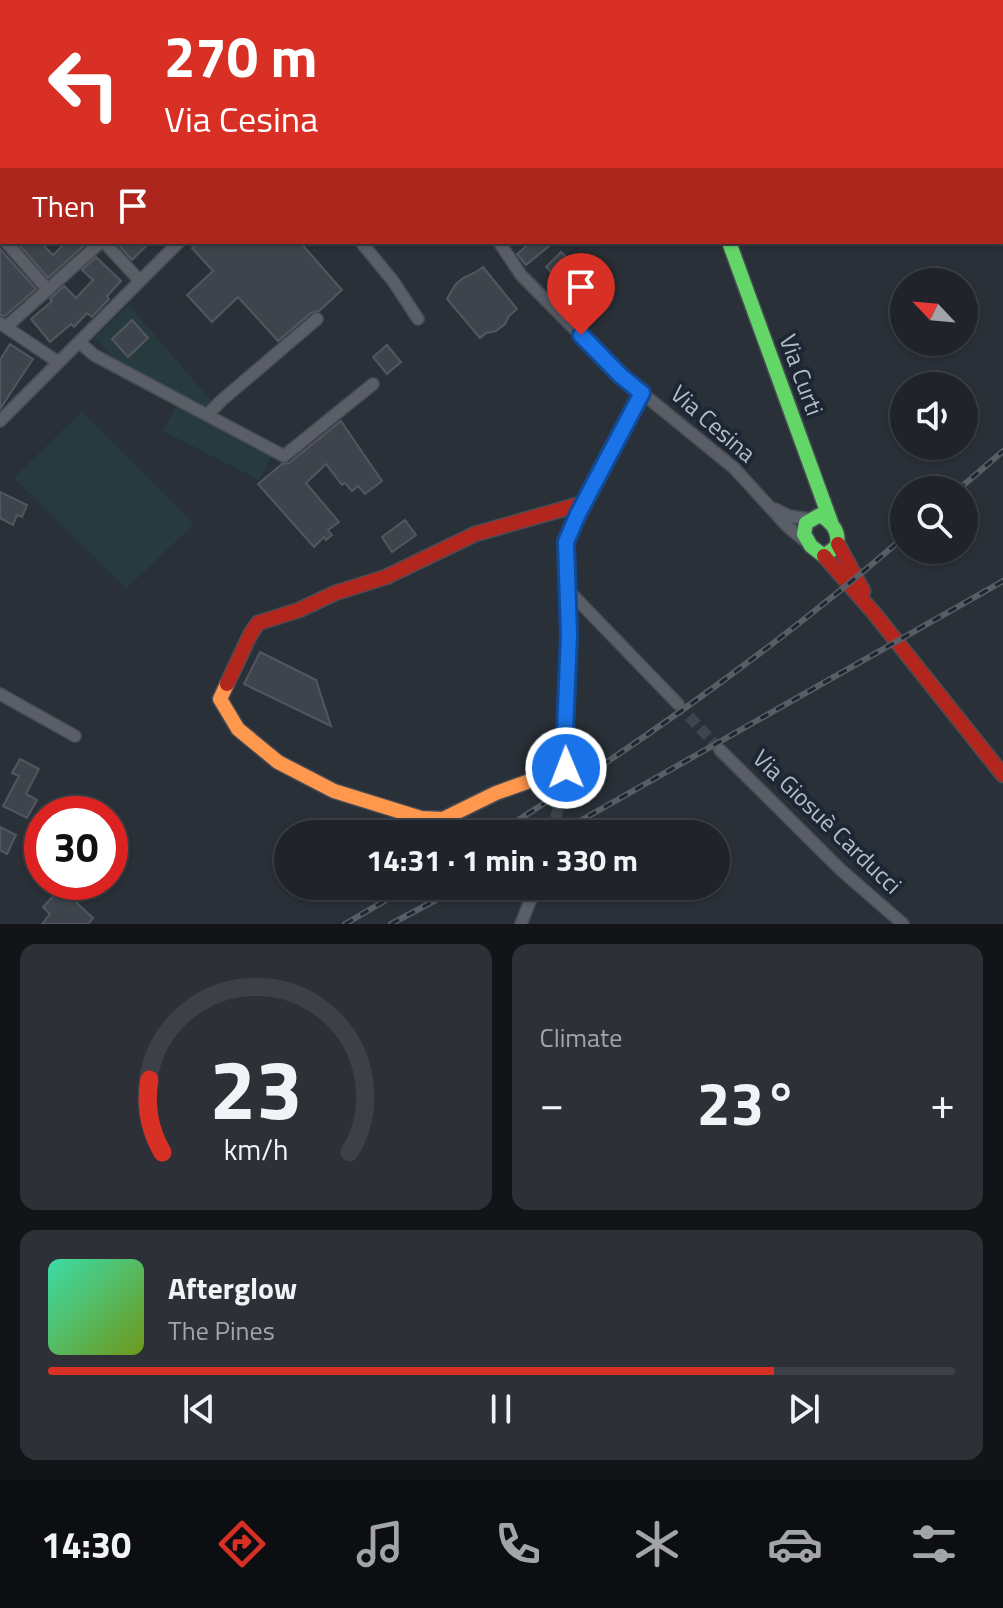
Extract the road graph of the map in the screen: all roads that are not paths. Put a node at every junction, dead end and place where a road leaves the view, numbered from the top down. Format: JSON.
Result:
{"nodes":[{"id":1,"x":8,"y":244,"type":"edge"},
{"id":2,"x":101,"y":244,"type":"edge"},
{"id":3,"x":105,"y":244,"type":"edge"},
{"id":4,"x":177,"y":244,"type":"edge"},
{"id":5,"x":363,"y":244,"type":"edge"},
{"id":6,"x":500,"y":244,"type":"edge"},
{"id":7,"x":730,"y":244,"type":"edge"},
{"id":8,"x":140,"y":281,"type":"junction"},
{"id":9,"x":48,"y":290,"type":"junction"},
{"id":10,"x":317,"y":319,"type":"dead end"},
{"id":11,"x":418,"y":319,"type":"dead end"},
{"id":12,"x":3,"y":325,"type":"edge"},
{"id":13,"x":79,"y":342,"type":"junction"},
{"id":14,"x":58,"y":362,"type":"junction"},
{"id":15,"x":373,"y":384,"type":"dead end"},
{"id":16,"x":642,"y":393,"type":"junction"},
{"id":17,"x":207,"y":415,"type":"junction"},
{"id":18,"x":0,"y":421,"type":"edge"},
{"id":19,"x":819,"y":487,"type":"junction"},
{"id":20,"x":584,"y":503,"type":"junction"},
{"id":21,"x":768,"y":506,"type":"junction"},
{"id":22,"x":812,"y":518,"type":"junction"},
{"id":23,"x":831,"y":522,"type":"junction"},
{"id":24,"x":804,"y":540,"type":"junction"},
{"id":25,"x":838,"y":544,"type":"junction"},
{"id":26,"x":824,"y":556,"type":"junction"},
{"id":27,"x":567,"y":589,"type":"junction"},
{"id":28,"x":874,"y":613,"type":"junction"},
{"id":29,"x":0,"y":694,"type":"edge"},
{"id":30,"x":678,"y":704,"type":"tunnel mouth"},
{"id":31,"x":75,"y":736,"type":"dead end"},
{"id":32,"x":720,"y":750,"type":"tunnel mouth"},
{"id":33,"x":566,"y":774,"type":"joint"},
{"id":34,"x":1003,"y":775,"type":"edge"},
{"id":35,"x":530,"y":900,"type":"edge"},
{"id":36,"x":521,"y":924,"type":"edge"},
{"id":37,"x":903,"y":924,"type":"edge"}],
"edges":[{"from":1,"to":9,"type":"street"},
{"from":2,"to":9,"type":"street"},
{"from":3,"to":8,"type":"street"},
{"from":4,"to":8,"type":"street"},
{"from":5,"to":11,"type":"street"},
{"from":6,"to":16,"type":"street","name":"Via Cesina"},
{"from":7,"to":19,"type":"street","name":"Via Curti"},
{"from":8,"to":13,"type":"street"},
{"from":9,"to":12,"type":"street"},
{"from":10,"to":17,"type":"street"},
{"from":12,"to":14,"type":"street"},
{"from":13,"to":14,"type":"street"},
{"from":13,"to":17,"type":"street"},
{"from":14,"to":18,"type":"street"},
{"from":15,"to":17,"type":"street"},
{"from":16,"to":20,"type":"street"},
{"from":16,"to":21,"type":"street","name":"Via Cesina"},
{"from":19,"to":22,"type":"street"},
{"from":19,"to":23,"type":"street","name":"Via Curti"},
{"from":20,"to":27,"type":"street"},
{"from":20,"to":33,"type":"street"},
{"from":21,"to":22,"type":"street","name":"Via Cesina"},
{"from":21,"to":24,"type":"street"},
{"from":22,"to":23,"type":"street","name":"Via Cesina"},
{"from":22,"to":24,"type":"street"},
{"from":23,"to":25,"type":"street"},
{"from":24,"to":26,"type":"street"},
{"from":25,"to":26,"type":"street"},
{"from":25,"to":28,"type":"street"},
{"from":26,"to":28,"type":"street"},
{"from":27,"to":30,"type":"street"},
{"from":27,"to":33,"type":"street"},
{"from":28,"to":34,"type":"street"},
{"from":29,"to":31,"type":"street"},
{"from":32,"to":37,"type":"street","name":"Via Giosuè Carducci"},
{"from":35,"to":36,"type":"street"}]}
